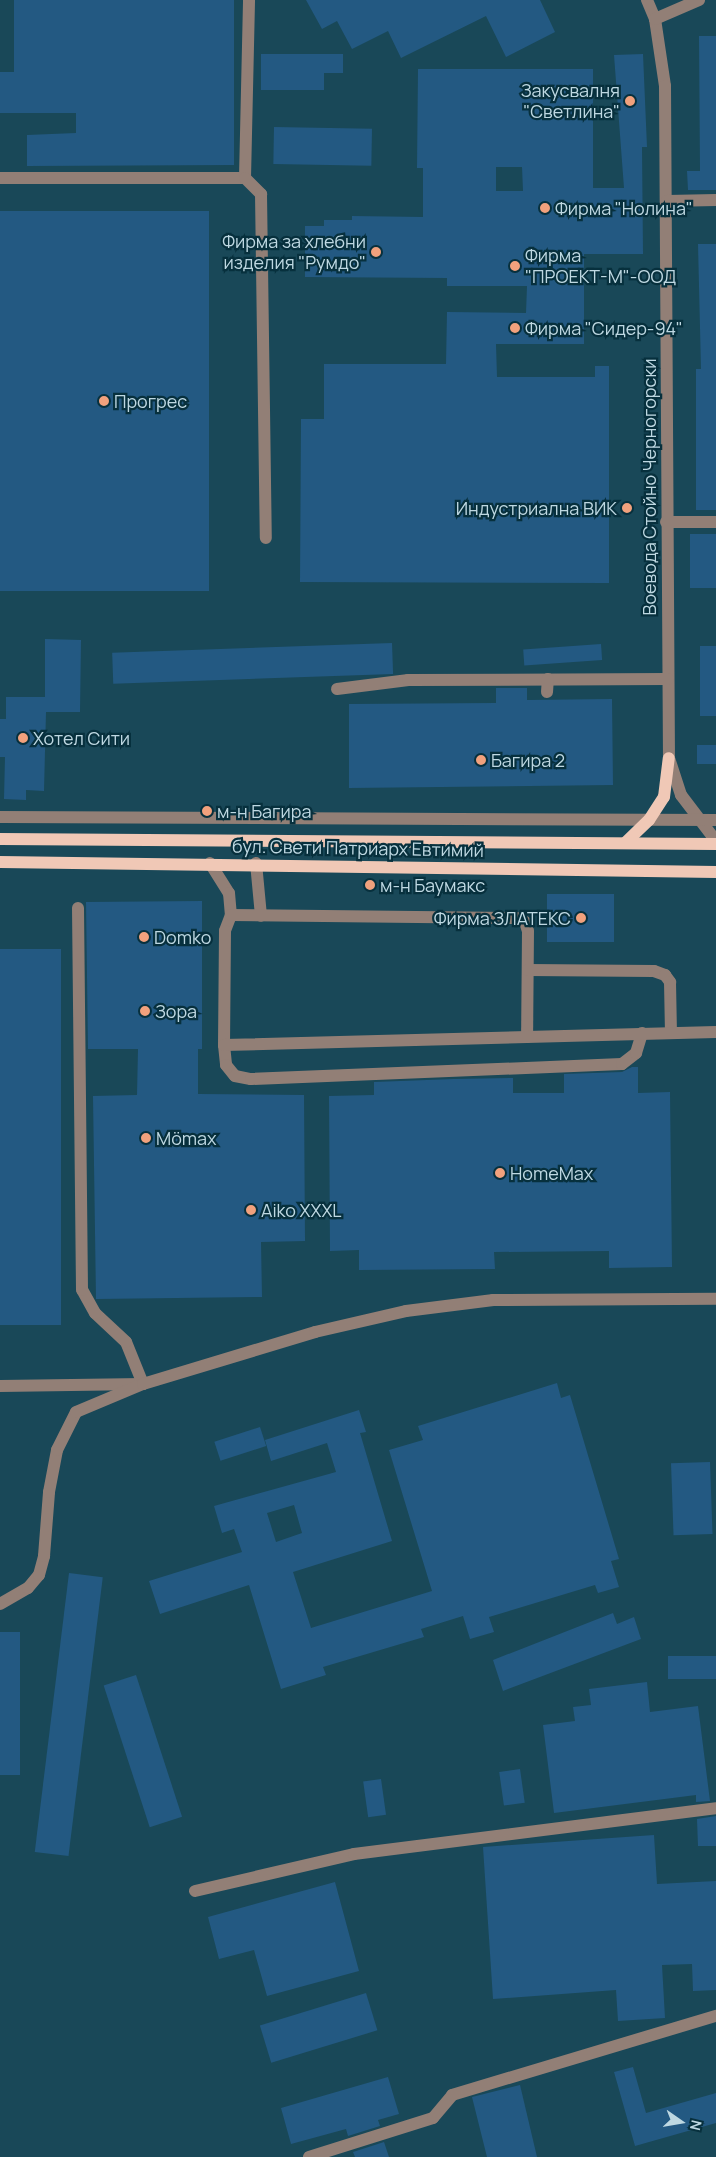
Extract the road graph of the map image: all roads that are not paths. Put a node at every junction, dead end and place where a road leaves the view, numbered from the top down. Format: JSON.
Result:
{"nodes":[{"id":1,"x":249,"y":0,"type":"edge"},
{"id":2,"x":647,"y":0,"type":"edge"},
{"id":3,"x":699,"y":0,"type":"edge"},
{"id":4,"x":655,"y":19,"type":"junction"},
{"id":5,"x":0,"y":178,"type":"edge"},
{"id":6,"x":245,"y":178,"type":"junction"},
{"id":7,"x":716,"y":200,"type":"edge"},
{"id":8,"x":667,"y":201,"type":"junction"},
{"id":9,"x":666,"y":522,"type":"junction"},
{"id":10,"x":716,"y":522,"type":"edge"},
{"id":11,"x":266,"y":538,"type":"dead end"},
{"id":12,"x":548,"y":679,"type":"junction"},
{"id":13,"x":668,"y":679,"type":"junction"},
{"id":14,"x":337,"y":690,"type":"dead end"},
{"id":15,"x":547,"y":692,"type":"dead end"},
{"id":16,"x":670,"y":758,"type":"junction"},
{"id":17,"x":0,"y":817,"type":"edge"},
{"id":18,"x":649,"y":820,"type":"junction"},
{"id":19,"x":702,"y":820,"type":"junction"},
{"id":20,"x":716,"y":820,"type":"edge"},
{"id":21,"x":0,"y":839,"type":"edge"},
{"id":22,"x":716,"y":842,"type":"edge"},
{"id":23,"x":625,"y":844,"type":"junction"},
{"id":24,"x":0,"y":862,"type":"edge"},
{"id":25,"x":210,"y":863,"type":"junction"},
{"id":26,"x":256,"y":863,"type":"junction"},
{"id":27,"x":716,"y":872,"type":"edge"},
{"id":28,"x":78,"y":908,"type":"dead end"},
{"id":29,"x":231,"y":915,"type":"junction"},
{"id":30,"x":261,"y":916,"type":"junction"},
{"id":31,"x":528,"y":970,"type":"junction"},
{"id":32,"x":716,"y":1032,"type":"edge"},
{"id":33,"x":642,"y":1033,"type":"junction"},
{"id":34,"x":671,"y":1033,"type":"junction"},
{"id":35,"x":527,"y":1037,"type":"junction"},
{"id":36,"x":224,"y":1045,"type":"junction"},
{"id":37,"x":716,"y":1299,"type":"edge"},
{"id":38,"x":143,"y":1384,"type":"junction"},
{"id":39,"x":0,"y":1386,"type":"edge"},
{"id":40,"x":0,"y":1604,"type":"edge"},
{"id":41,"x":716,"y":1808,"type":"edge"},
{"id":42,"x":195,"y":1891,"type":"dead end"},
{"id":43,"x":716,"y":2016,"type":"edge"},
{"id":44,"x":309,"y":2157,"type":"edge"}],
"edges":[{"from":1,"to":6,"type":"street"},
{"from":2,"to":4,"type":"street","name":"Воевода Стойно Черногорски"},
{"from":3,"to":4,"type":"street"},
{"from":4,"to":8,"type":"street","name":"Воевода Стойно Черногорски"},
{"from":5,"to":6,"type":"street"},
{"from":6,"to":11,"type":"street"},
{"from":7,"to":8,"type":"street"},
{"from":8,"to":9,"type":"street","name":"Воевода Стойно Черногорски"},
{"from":9,"to":10,"type":"street"},
{"from":9,"to":13,"type":"street","name":"Воевода Стойно Черногорски"},
{"from":12,"to":13,"type":"street"},
{"from":12,"to":14,"type":"street"},
{"from":12,"to":15,"type":"street"},
{"from":13,"to":16,"type":"street","name":"Воевода Стойно Черногорски"},
{"from":16,"to":18,"type":"main road"},
{"from":16,"to":19,"type":"street","name":"Воевода Стойно Черногорски"},
{"from":17,"to":18,"type":"street"},
{"from":18,"to":19,"type":"street"},
{"from":18,"to":23,"type":"main road"},
{"from":19,"to":20,"type":"street"},
{"from":19,"to":22,"type":"street","name":"Воевода Стойно Черногорски"},
{"from":21,"to":23,"type":"main road","name":"бул. Свети Патриарх Евтимий"},
{"from":22,"to":23,"type":"main road","name":"бул. Свети Патриарх Евтимий"},
{"from":24,"to":25,"type":"main road","name":"бул. Свети Патриарх Евтимий"},
{"from":25,"to":26,"type":"main road","name":"бул. Свети Патриарх Евтимий"},
{"from":25,"to":29,"type":"street"},
{"from":26,"to":27,"type":"main road","name":"бул. Свети Патриарх Евтимий"},
{"from":26,"to":30,"type":"street"},
{"from":28,"to":38,"type":"street"},
{"from":29,"to":30,"type":"street"},
{"from":29,"to":36,"type":"street"},
{"from":30,"to":31,"type":"street"},
{"from":31,"to":34,"type":"street"},
{"from":31,"to":35,"type":"street"},
{"from":32,"to":34,"type":"street"},
{"from":33,"to":34,"type":"street"},
{"from":33,"to":35,"type":"street"},
{"from":33,"to":36,"type":"street"},
{"from":35,"to":36,"type":"street"},
{"from":37,"to":38,"type":"street"},
{"from":38,"to":39,"type":"street"},
{"from":38,"to":40,"type":"street"},
{"from":41,"to":42,"type":"street"},
{"from":43,"to":44,"type":"street"}]}
